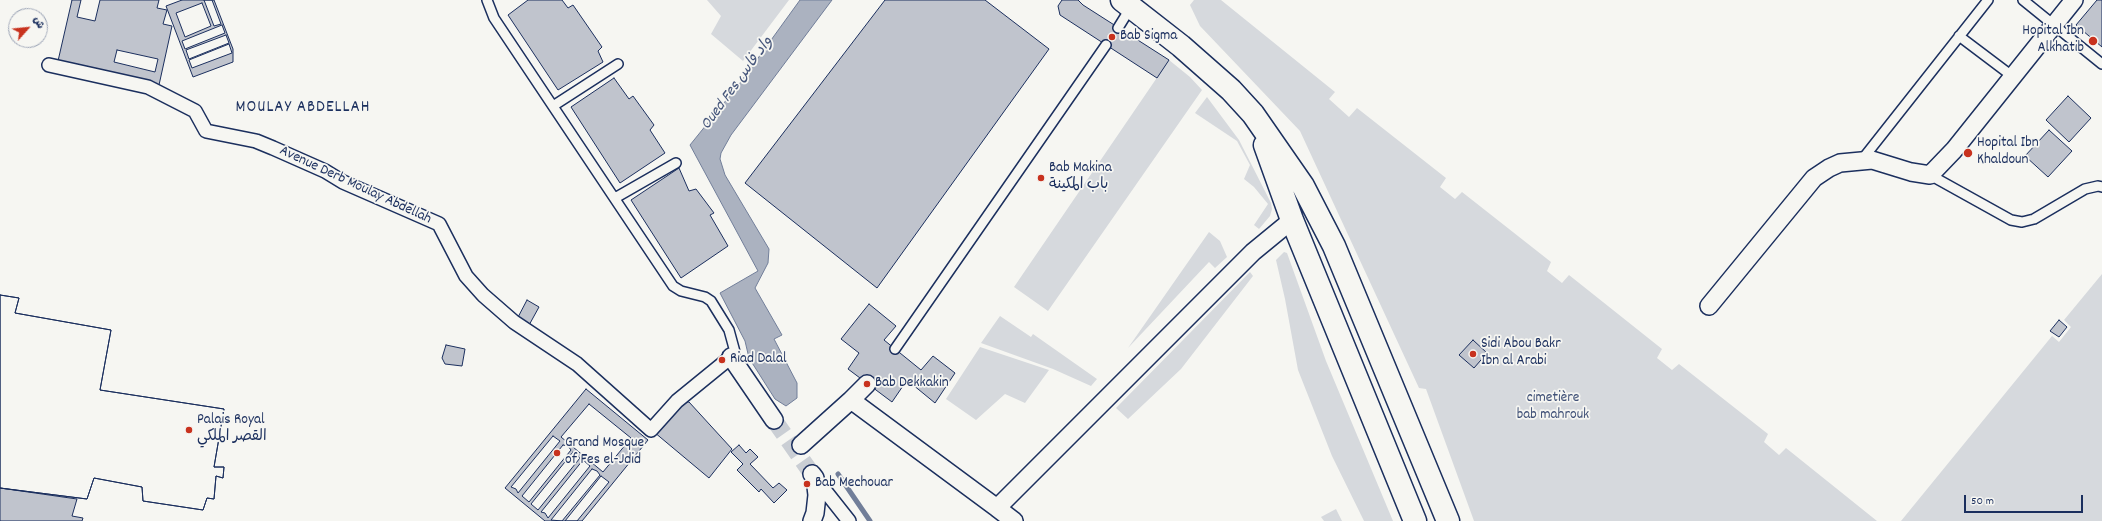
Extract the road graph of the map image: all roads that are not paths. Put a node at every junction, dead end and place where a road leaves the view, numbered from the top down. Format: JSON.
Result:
{"nodes":[{"id":1,"x":1988,"y":0,"type":"edge"},
{"id":2,"x":2024,"y":0,"type":"edge"},
{"id":3,"x":2074,"y":0,"type":"edge"},
{"id":4,"x":488,"y":1,"type":"edge"},
{"id":5,"x":1127,"y":4,"type":"edge"},
{"id":6,"x":2053,"y":24,"type":"junction"},
{"id":7,"x":1118,"y":28,"type":"dead end"},
{"id":8,"x":1959,"y":36,"type":"junction"},
{"id":9,"x":1106,"y":45,"type":"dead end"},
{"id":10,"x":618,"y":64,"type":"dead end"},
{"id":11,"x":2102,"y":64,"type":"edge"},
{"id":12,"x":49,"y":65,"type":"dead end"},
{"id":13,"x":2012,"y":76,"type":"junction"},
{"id":14,"x":553,"y":106,"type":"junction"},
{"id":15,"x":1253,"y":114,"type":"junction"},
{"id":16,"x":1861,"y":161,"type":"junction"},
{"id":17,"x":676,"y":163,"type":"dead end"},
{"id":18,"x":1930,"y":175,"type":"junction"},
{"id":19,"x":2102,"y":187,"type":"edge"},
{"id":20,"x":615,"y":198,"type":"junction"},
{"id":21,"x":1292,"y":220,"type":"junction"},
{"id":22,"x":1709,"y":306,"type":"dead end"},
{"id":23,"x":895,"y":349,"type":"dead end"},
{"id":24,"x":731,"y":357,"type":"junction"},
{"id":25,"x":868,"y":384,"type":"dead end"},
{"id":26,"x":851,"y":400,"type":"junction"},
{"id":27,"x":774,"y":420,"type":"tunnel mouth"},
{"id":28,"x":801,"y":445,"type":"dead end"},
{"id":29,"x":814,"y":476,"type":"joint"},
{"id":30,"x":997,"y":508,"type":"junction"},
{"id":31,"x":812,"y":521,"type":"edge"},
{"id":32,"x":849,"y":521,"type":"edge"},
{"id":33,"x":1014,"y":521,"type":"edge"},
{"id":34,"x":1414,"y":521,"type":"edge"},
{"id":35,"x":1448,"y":521,"type":"edge"}],
"edges":[{"from":1,"to":8,"type":"lane"},
{"from":2,"to":6,"type":"lane"},
{"from":3,"to":6,"type":"street"},
{"from":4,"to":14,"type":"lane"},
{"from":5,"to":7,"type":"lane"},
{"from":5,"to":15,"type":"main road"},
{"from":6,"to":11,"type":"lane"},
{"from":6,"to":13,"type":"street"},
{"from":8,"to":13,"type":"lane"},
{"from":8,"to":16,"type":"lane"},
{"from":9,"to":23,"type":"lane"},
{"from":10,"to":14,"type":"lane"},
{"from":12,"to":24,"type":"street","name":"Avenue Derb Moulay Abdellah"},
{"from":13,"to":18,"type":"street"},
{"from":14,"to":20,"type":"lane"},
{"from":15,"to":21,"type":"main road"},
{"from":15,"to":35,"type":"main road"},
{"from":16,"to":18,"type":"street"},
{"from":16,"to":22,"type":"street"},
{"from":17,"to":20,"type":"lane"},
{"from":18,"to":19,"type":"lane"},
{"from":20,"to":24,"type":"lane"},
{"from":21,"to":30,"type":"street"},
{"from":21,"to":34,"type":"main road"},
{"from":24,"to":27,"type":"street"},
{"from":25,"to":26,"type":"street"},
{"from":26,"to":28,"type":"street"},
{"from":26,"to":30,"type":"street"},
{"from":29,"to":31,"type":"street"},
{"from":29,"to":32,"type":"street"},
{"from":30,"to":33,"type":"street"}]}
